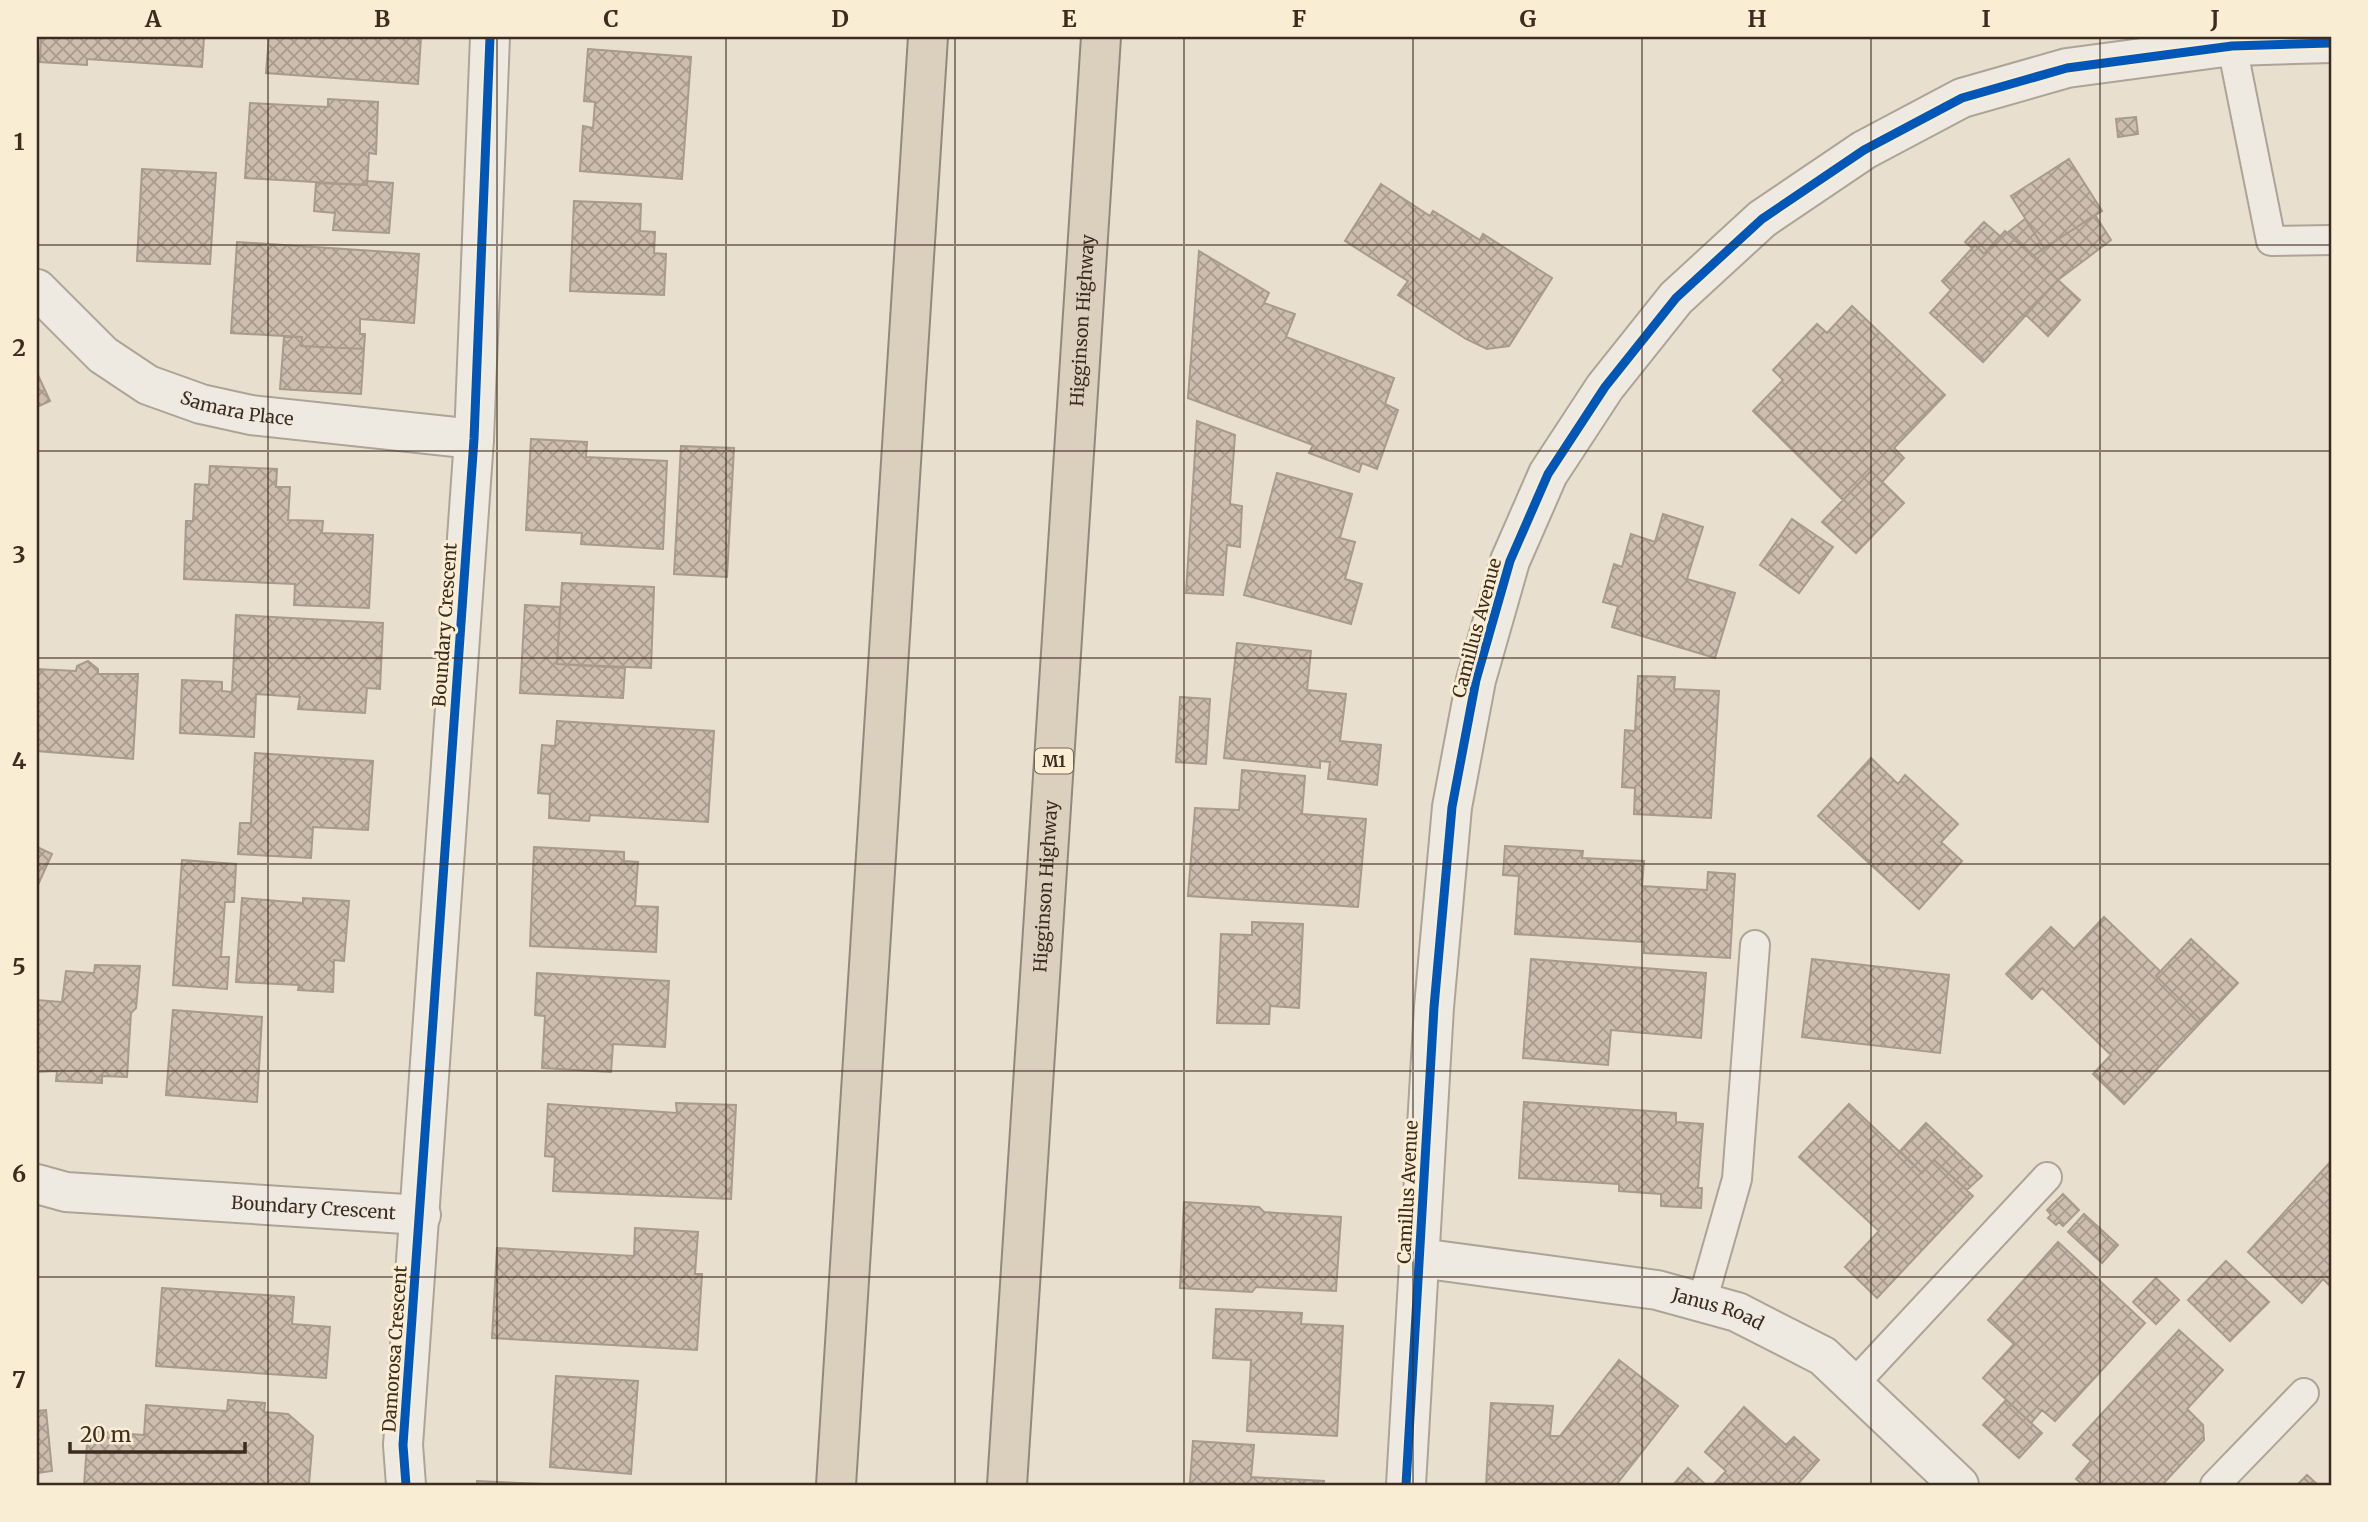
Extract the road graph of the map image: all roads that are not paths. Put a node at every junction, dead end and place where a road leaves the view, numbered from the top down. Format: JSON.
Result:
{"nodes":[{"id":1,"x":490,"y":37,"type":"edge"},
{"id":2,"x":928,"y":37,"type":"edge"},
{"id":3,"x":1101,"y":37,"type":"edge"},
{"id":4,"x":2331,"y":43,"type":"edge"},
{"id":5,"x":2232,"y":46,"type":"junction"},
{"id":6,"x":2331,"y":240,"type":"edge"},
{"id":7,"x":37,"y":289,"type":"edge"},
{"id":8,"x":474,"y":439,"type":"junction"},
{"id":9,"x":1755,"y":945,"type":"dead end"},
{"id":10,"x":2047,"y":1177,"type":"dead end"},
{"id":11,"x":37,"y":1184,"type":"edge"},
{"id":12,"x":421,"y":1215,"type":"junction"},
{"id":13,"x":1420,"y":1258,"type":"junction"},
{"id":14,"x":1702,"y":1302,"type":"junction"},
{"id":15,"x":1853,"y":1385,"type":"junction"},
{"id":16,"x":2304,"y":1393,"type":"dead end"},
{"id":17,"x":406,"y":1485,"type":"edge"},
{"id":18,"x":836,"y":1485,"type":"edge"},
{"id":19,"x":1007,"y":1485,"type":"edge"},
{"id":20,"x":1406,"y":1485,"type":"edge"},
{"id":21,"x":1959,"y":1485,"type":"edge"},
{"id":22,"x":2215,"y":1485,"type":"edge"}],
"edges":[{"from":1,"to":8,"type":"street","name":"Boundary Crescent"},
{"from":2,"to":18,"type":"highway"},
{"from":3,"to":19,"type":"highway","name":"Higginson Highway","number":"M1"},
{"from":4,"to":5,"type":"street","name":"Camillus Avenue"},
{"from":5,"to":6,"type":"lane"},
{"from":5,"to":13,"type":"street","name":"Camillus Avenue"},
{"from":7,"to":8,"type":"street","name":"Samara Place"},
{"from":8,"to":12,"type":"street","name":"Boundary Crescent"},
{"from":9,"to":14,"type":"lane"},
{"from":10,"to":15,"type":"lane"},
{"from":11,"to":12,"type":"street","name":"Boundary Crescent"},
{"from":12,"to":17,"type":"street","name":"Damorosa Crescent"},
{"from":13,"to":14,"type":"street","name":"Janus Road"},
{"from":13,"to":20,"type":"street","name":"Camillus Avenue"},
{"from":14,"to":15,"type":"street","name":"Janus Road"},
{"from":15,"to":21,"type":"street","name":"Janus Road"},
{"from":16,"to":22,"type":"lane"}]}
